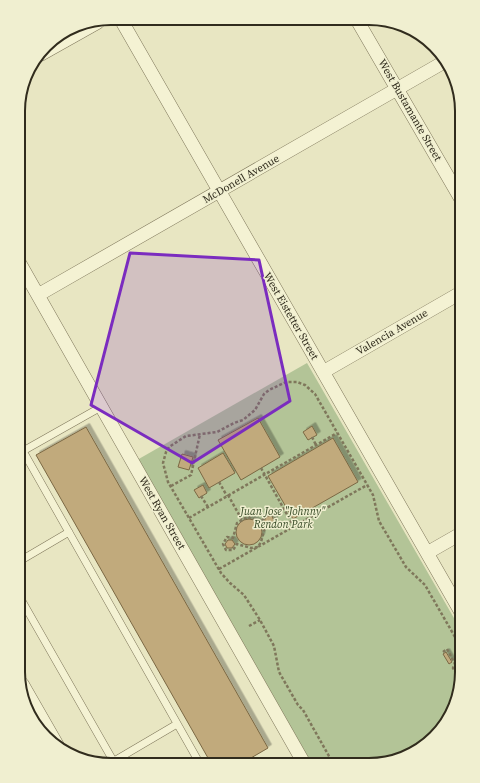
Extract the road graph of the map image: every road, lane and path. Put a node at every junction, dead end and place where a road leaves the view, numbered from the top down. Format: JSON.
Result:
{"nodes":[{"id":1,"x":124,"y":25,"type":"edge"},
{"id":2,"x":361,"y":25,"type":"edge"},
{"id":3,"x":76,"y":33,"type":"edge"},
{"id":4,"x":58,"y":43,"type":"edge"},
{"id":5,"x":440,"y":64,"type":"edge"},
{"id":6,"x":397,"y":89,"type":"junction"},
{"id":7,"x":455,"y":189,"type":"edge"},
{"id":8,"x":219,"y":191,"type":"junction"},
{"id":9,"x":25,"y":272,"type":"edge"},
{"id":10,"x":38,"y":295,"type":"junction"},
{"id":11,"x":455,"y":296,"type":"edge"},
{"id":12,"x":323,"y":372,"type":"junction"},
{"id":13,"x":101,"y":407,"type":"junction"},
{"id":14,"x":337,"y":433,"type":"junction"},
{"id":15,"x":200,"y":434,"type":"junction"},
{"id":16,"x":312,"y":437,"type":"dead end"},
{"id":17,"x":316,"y":445,"type":"junction"},
{"id":18,"x":25,"y":450,"type":"edge"},
{"id":19,"x":25,"y":455,"type":"edge"},
{"id":20,"x":261,"y":468,"type":"dead end"},
{"id":21,"x":264,"y":475,"type":"junction"},
{"id":22,"x":219,"y":482,"type":"dead end"},
{"id":23,"x":367,"y":485,"type":"junction"},
{"id":24,"x":171,"y":486,"type":"junction"},
{"id":25,"x":201,"y":496,"type":"dead end"},
{"id":26,"x":228,"y":496,"type":"junction"},
{"id":27,"x":208,"y":507,"type":"junction"},
{"id":28,"x":189,"y":518,"type":"junction"},
{"id":29,"x":242,"y":520,"type":"junction"},
{"id":30,"x":262,"y":521,"type":"junction"},
{"id":31,"x":294,"y":526,"type":"junction"},
{"id":32,"x":265,"y":527,"type":"junction"},
{"id":33,"x":69,"y":532,"type":"junction"},
{"id":34,"x":455,"y":537,"type":"edge"},
{"id":35,"x":233,"y":538,"type":"junction"},
{"id":36,"x":237,"y":544,"type":"junction"},
{"id":37,"x":258,"y":547,"type":"junction"},
{"id":38,"x":427,"y":553,"type":"junction"},
{"id":39,"x":25,"y":558,"type":"edge"},
{"id":40,"x":219,"y":569,"type":"junction"},
{"id":41,"x":455,"y":602,"type":"edge"},
{"id":42,"x":25,"y":607,"type":"edge"},
{"id":43,"x":260,"y":620,"type":"junction"},
{"id":44,"x":249,"y":626,"type":"dead end"},
{"id":45,"x":455,"y":637,"type":"edge"},
{"id":46,"x":443,"y":652,"type":"dead end"},
{"id":47,"x":455,"y":664,"type":"edge"},
{"id":48,"x":32,"y":705,"type":"edge"},
{"id":49,"x":177,"y":724,"type":"junction"},
{"id":50,"x":43,"y":725,"type":"edge"},
{"id":51,"x":109,"y":758,"type":"edge"},
{"id":52,"x":120,"y":758,"type":"edge"},
{"id":53,"x":197,"y":758,"type":"edge"},
{"id":54,"x":301,"y":758,"type":"edge"},
{"id":55,"x":330,"y":758,"type":"edge"}],
"edges":[{"from":1,"to":8,"type":"street","name":"West Eistetter Street"},
{"from":2,"to":6,"type":"street","name":"West Bustamante Street"},
{"from":3,"to":4,"type":"street"},
{"from":5,"to":6,"type":"street","name":"McDonell Avenue"},
{"from":6,"to":7,"type":"street","name":"West Bustamante Street"},
{"from":6,"to":8,"type":"street","name":"McDonell Avenue"},
{"from":8,"to":10,"type":"street","name":"McDonell Avenue"},
{"from":8,"to":12,"type":"street","name":"West Eistetter Street"},
{"from":9,"to":10,"type":"street","name":"West Ryan Street"},
{"from":10,"to":13,"type":"street","name":"West Ryan Street"},
{"from":11,"to":12,"type":"street","name":"Valencia Avenue"},
{"from":12,"to":38,"type":"street","name":"West Eistetter Street"},
{"from":13,"to":18,"type":"lane"},
{"from":13,"to":54,"type":"street","name":"West Ryan Street"},
{"from":14,"to":15,"type":"path"},
{"from":14,"to":17,"type":"path"},
{"from":14,"to":23,"type":"path"},
{"from":15,"to":24,"type":"path"},
{"from":15,"to":24,"type":"path"},
{"from":16,"to":17,"type":"path"},
{"from":17,"to":21,"type":"path"},
{"from":19,"to":33,"type":"lane"},
{"from":20,"to":21,"type":"path"},
{"from":21,"to":26,"type":"path"},
{"from":21,"to":31,"type":"path"},
{"from":22,"to":26,"type":"path"},
{"from":23,"to":31,"type":"path"},
{"from":23,"to":45,"type":"path"},
{"from":24,"to":28,"type":"path"},
{"from":25,"to":27,"type":"path"},
{"from":26,"to":27,"type":"path"},
{"from":26,"to":29,"type":"path"},
{"from":27,"to":28,"type":"path"},
{"from":28,"to":40,"type":"path"},
{"from":29,"to":30,"type":"path"},
{"from":29,"to":35,"type":"path"},
{"from":30,"to":32,"type":"path"},
{"from":30,"to":32,"type":"path"},
{"from":31,"to":37,"type":"path"},
{"from":32,"to":37,"type":"path"},
{"from":33,"to":39,"type":"lane"},
{"from":33,"to":49,"type":"lane"},
{"from":34,"to":38,"type":"street"},
{"from":35,"to":36,"type":"path"},
{"from":35,"to":36,"type":"path"},
{"from":36,"to":37,"type":"path"},
{"from":37,"to":40,"type":"path"},
{"from":38,"to":41,"type":"street","name":"West Eistetter Street"},
{"from":40,"to":43,"type":"path"},
{"from":42,"to":51,"type":"lane"},
{"from":43,"to":44,"type":"path"},
{"from":43,"to":55,"type":"path"},
{"from":46,"to":47,"type":"path"},
{"from":48,"to":50,"type":"street"},
{"from":49,"to":52,"type":"lane"},
{"from":49,"to":53,"type":"lane"}]}
